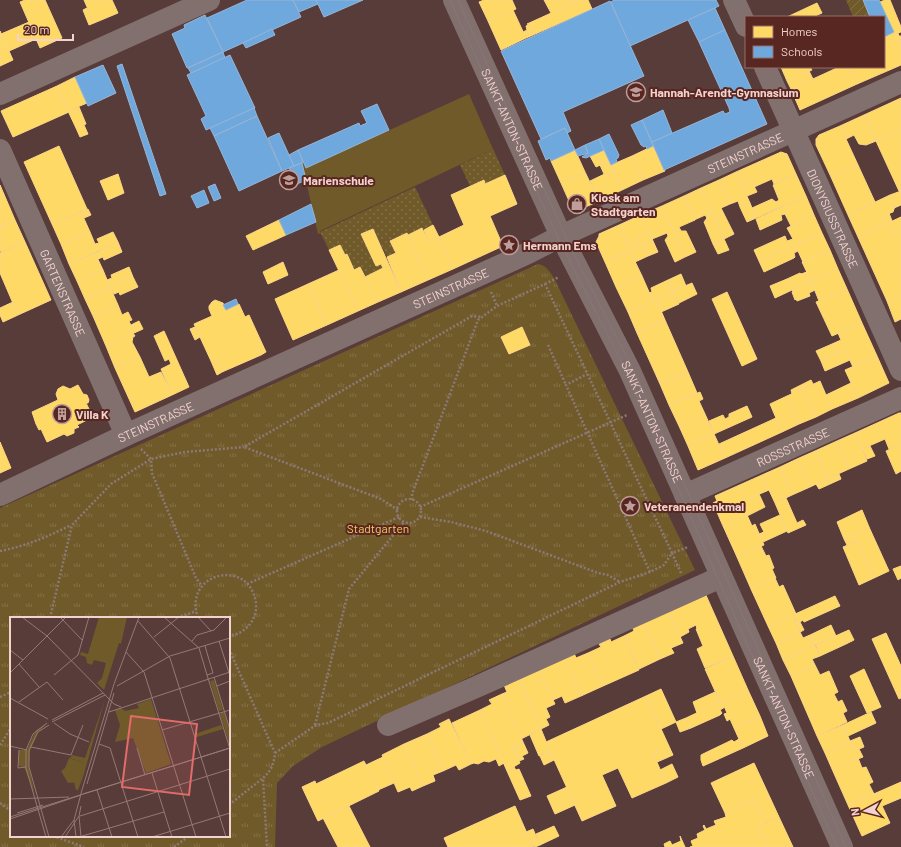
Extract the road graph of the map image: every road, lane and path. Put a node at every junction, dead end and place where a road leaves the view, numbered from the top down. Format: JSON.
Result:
{"nodes":[{"id":1,"x":209,"y":0,"type":"edge"},
{"id":2,"x":454,"y":0,"type":"edge"},
{"id":3,"x":734,"y":0,"type":"edge"},
{"id":4,"x":745,"y":24,"type":"edge"},
{"id":5,"x":765,"y":68,"type":"edge"},
{"id":6,"x":901,"y":82,"type":"edge"},
{"id":7,"x":0,"y":94,"type":"edge"},
{"id":8,"x":794,"y":131,"type":"junction"},
{"id":9,"x":0,"y":150,"type":"edge"},
{"id":10,"x":561,"y":236,"type":"junction"},
{"id":11,"x":483,"y":317,"type":"junction"},
{"id":12,"x":548,"y":345,"type":"dead end"},
{"id":13,"x":901,"y":370,"type":"edge"},
{"id":14,"x":587,"y":374,"type":"junction"},
{"id":15,"x":566,"y":385,"type":"junction"},
{"id":16,"x":901,"y":398,"type":"edge"},
{"id":17,"x":628,"y":414,"type":"dead end"},
{"id":18,"x":610,"y":422,"type":"junction"},
{"id":19,"x":588,"y":432,"type":"junction"},
{"id":20,"x":126,"y":435,"type":"junction"},
{"id":21,"x":244,"y":447,"type":"junction"},
{"id":22,"x":151,"y":459,"type":"junction"},
{"id":23,"x":0,"y":495,"type":"edge"},
{"id":24,"x":685,"y":495,"type":"junction"},
{"id":25,"x":412,"y":500,"type":"junction"},
{"id":26,"x":420,"y":507,"type":"junction"},
{"id":27,"x":398,"y":510,"type":"junction"},
{"id":28,"x":399,"y":517,"type":"junction"},
{"id":29,"x":420,"y":517,"type":"junction"},
{"id":30,"x":404,"y":522,"type":"junction"},
{"id":31,"x":72,"y":525,"type":"junction"},
{"id":32,"x":0,"y":551,"type":"edge"},
{"id":33,"x":650,"y":572,"type":"junction"},
{"id":34,"x":721,"y":577,"type":"junction"},
{"id":35,"x":620,"y":582,"type":"junction"},
{"id":36,"x":248,"y":584,"type":"junction"},
{"id":37,"x":202,"y":586,"type":"junction"},
{"id":38,"x":196,"y":611,"type":"junction"},
{"id":39,"x":50,"y":617,"type":"edge"},
{"id":40,"x":180,"y":617,"type":"edge"},
{"id":41,"x":198,"y":617,"type":"edge"},
{"id":42,"x":230,"y":636,"type":"edge"},
{"id":43,"x":230,"y":651,"type":"edge"},
{"id":44,"x":10,"y":692,"type":"edge"},
{"id":45,"x":0,"y":697,"type":"edge"},
{"id":46,"x":388,"y":725,"type":"dead end"},
{"id":47,"x":315,"y":726,"type":"junction"},
{"id":48,"x":10,"y":730,"type":"edge"},
{"id":49,"x":0,"y":745,"type":"edge"},
{"id":50,"x":275,"y":753,"type":"junction"},
{"id":51,"x":263,"y":778,"type":"junction"},
{"id":52,"x":0,"y":803,"type":"edge"},
{"id":53,"x":230,"y":804,"type":"edge"},
{"id":54,"x":10,"y":810,"type":"edge"},
{"id":55,"x":55,"y":837,"type":"edge"},
{"id":56,"x":188,"y":837,"type":"edge"},
{"id":57,"x":84,"y":847,"type":"edge"},
{"id":58,"x":174,"y":847,"type":"edge"},
{"id":59,"x":268,"y":847,"type":"edge"},
{"id":60,"x":842,"y":847,"type":"edge"}],
"edges":[{"from":1,"to":7,"type":"street"},
{"from":2,"to":10,"type":"street","name":"SANKT-ANTON-STRASSE"},
{"from":3,"to":4,"type":"street"},
{"from":5,"to":8,"type":"street","name":"DIONYSIUSSTRASSE"},
{"from":6,"to":8,"type":"street","name":"STEINSTRASSE"},
{"from":8,"to":10,"type":"street","name":"STEINSTRASSE"},
{"from":8,"to":13,"type":"street","name":"DIONYSIUSSTRASSE"},
{"from":9,"to":20,"type":"street","name":"GARTENSTRASSE"},
{"from":10,"to":20,"type":"street","name":"STEINSTRASSE"},
{"from":10,"to":24,"type":"street","name":"SANKT-ANTON-STRASSE"},
{"from":11,"to":14,"type":"path"},
{"from":11,"to":21,"type":"path"},
{"from":11,"to":25,"type":"path"},
{"from":12,"to":15,"type":"path"},
{"from":14,"to":15,"type":"path"},
{"from":14,"to":18,"type":"path"},
{"from":15,"to":19,"type":"path"},
{"from":16,"to":24,"type":"street","name":"ROSSSTRASSE"},
{"from":17,"to":18,"type":"path"},
{"from":18,"to":19,"type":"path"},
{"from":18,"to":33,"type":"path"},
{"from":19,"to":26,"type":"path"},
{"from":19,"to":33,"type":"path"},
{"from":20,"to":23,"type":"street","name":"STEINSTRASSE"},
{"from":21,"to":22,"type":"path"},
{"from":21,"to":27,"type":"path"},
{"from":22,"to":31,"type":"path"},
{"from":22,"to":37,"type":"path"},
{"from":24,"to":34,"type":"street","name":"SANKT-ANTON-STRASSE"},
{"from":25,"to":26,"type":"path"},
{"from":25,"to":27,"type":"path"},
{"from":26,"to":29,"type":"path"},
{"from":27,"to":28,"type":"path"},
{"from":28,"to":30,"type":"path"},
{"from":28,"to":36,"type":"path"},
{"from":29,"to":30,"type":"path"},
{"from":29,"to":35,"type":"path"},
{"from":30,"to":47,"type":"path"},
{"from":31,"to":32,"type":"path"},
{"from":31,"to":39,"type":"path"},
{"from":33,"to":35,"type":"path"},
{"from":34,"to":46,"type":"street"},
{"from":34,"to":60,"type":"street","name":"SANKT-ANTON-STRASSE"},
{"from":35,"to":47,"type":"path"},
{"from":36,"to":37,"type":"path"},
{"from":36,"to":42,"type":"path"},
{"from":37,"to":38,"type":"path"},
{"from":38,"to":40,"type":"path"},
{"from":38,"to":41,"type":"path"},
{"from":43,"to":50,"type":"path"},
{"from":44,"to":45,"type":"path"},
{"from":47,"to":50,"type":"path"},
{"from":48,"to":49,"type":"path"},
{"from":50,"to":51,"type":"path"},
{"from":51,"to":53,"type":"path"},
{"from":51,"to":59,"type":"path"},
{"from":52,"to":54,"type":"path"},
{"from":55,"to":57,"type":"path"},
{"from":56,"to":58,"type":"path"}]}
